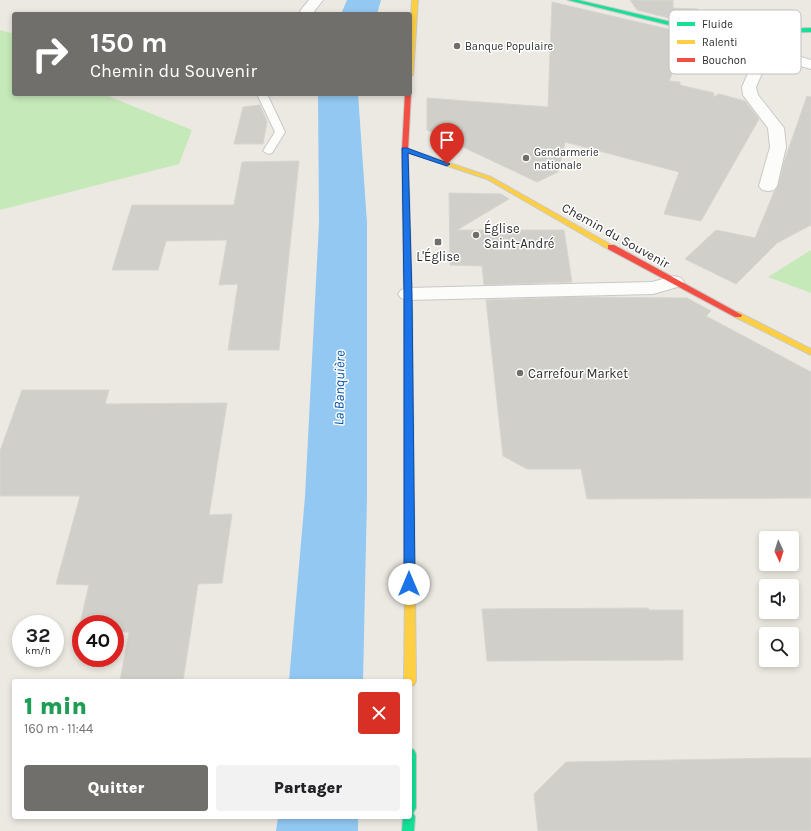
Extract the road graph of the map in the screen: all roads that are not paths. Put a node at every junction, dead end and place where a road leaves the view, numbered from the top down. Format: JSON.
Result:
{"nodes":[{"id":1,"x":316,"y":0,"type":"edge"},
{"id":2,"x":415,"y":0,"type":"edge"},
{"id":3,"x":571,"y":0,"type":"edge"},
{"id":4,"x":308,"y":12,"type":"edge"},
{"id":5,"x":669,"y":23,"type":"edge"},
{"id":6,"x":801,"y":30,"type":"edge"},
{"id":7,"x":811,"y":30,"type":"edge"},
{"id":8,"x":412,"y":45,"type":"edge"},
{"id":9,"x":801,"y":62,"type":"edge"},
{"id":10,"x":811,"y":65,"type":"edge"},
{"id":11,"x":755,"y":74,"type":"edge"},
{"id":12,"x":263,"y":96,"type":"edge"},
{"id":13,"x":408,"y":96,"type":"edge"},
{"id":14,"x":405,"y":150,"type":"junction"},
{"id":15,"x":268,"y":151,"type":"dead end"},
{"id":16,"x":768,"y":186,"type":"dead end"},
{"id":17,"x":674,"y":282,"type":"junction"},
{"id":18,"x":408,"y":294,"type":"junction"},
{"id":19,"x":811,"y":352,"type":"edge"},
{"id":20,"x":410,"y":679,"type":"edge"},
{"id":21,"x":409,"y":819,"type":"edge"},
{"id":22,"x":408,"y":831,"type":"edge"}],
"edges":[{"from":1,"to":4,"type":"street"},
{"from":2,"to":8,"type":"street"},
{"from":3,"to":5,"type":"street"},
{"from":6,"to":7,"type":"street"},
{"from":9,"to":10,"type":"street"},
{"from":11,"to":16,"type":"street"},
{"from":12,"to":15,"type":"lane"},
{"from":13,"to":14,"type":"street"},
{"from":14,"to":17,"type":"street","name":"Chemin du Souvenir"},
{"from":14,"to":18,"type":"street"},
{"from":17,"to":18,"type":"street"},
{"from":17,"to":19,"type":"street","name":"Chemin du Souvenir"},
{"from":18,"to":20,"type":"street"},
{"from":21,"to":22,"type":"street"}]}
